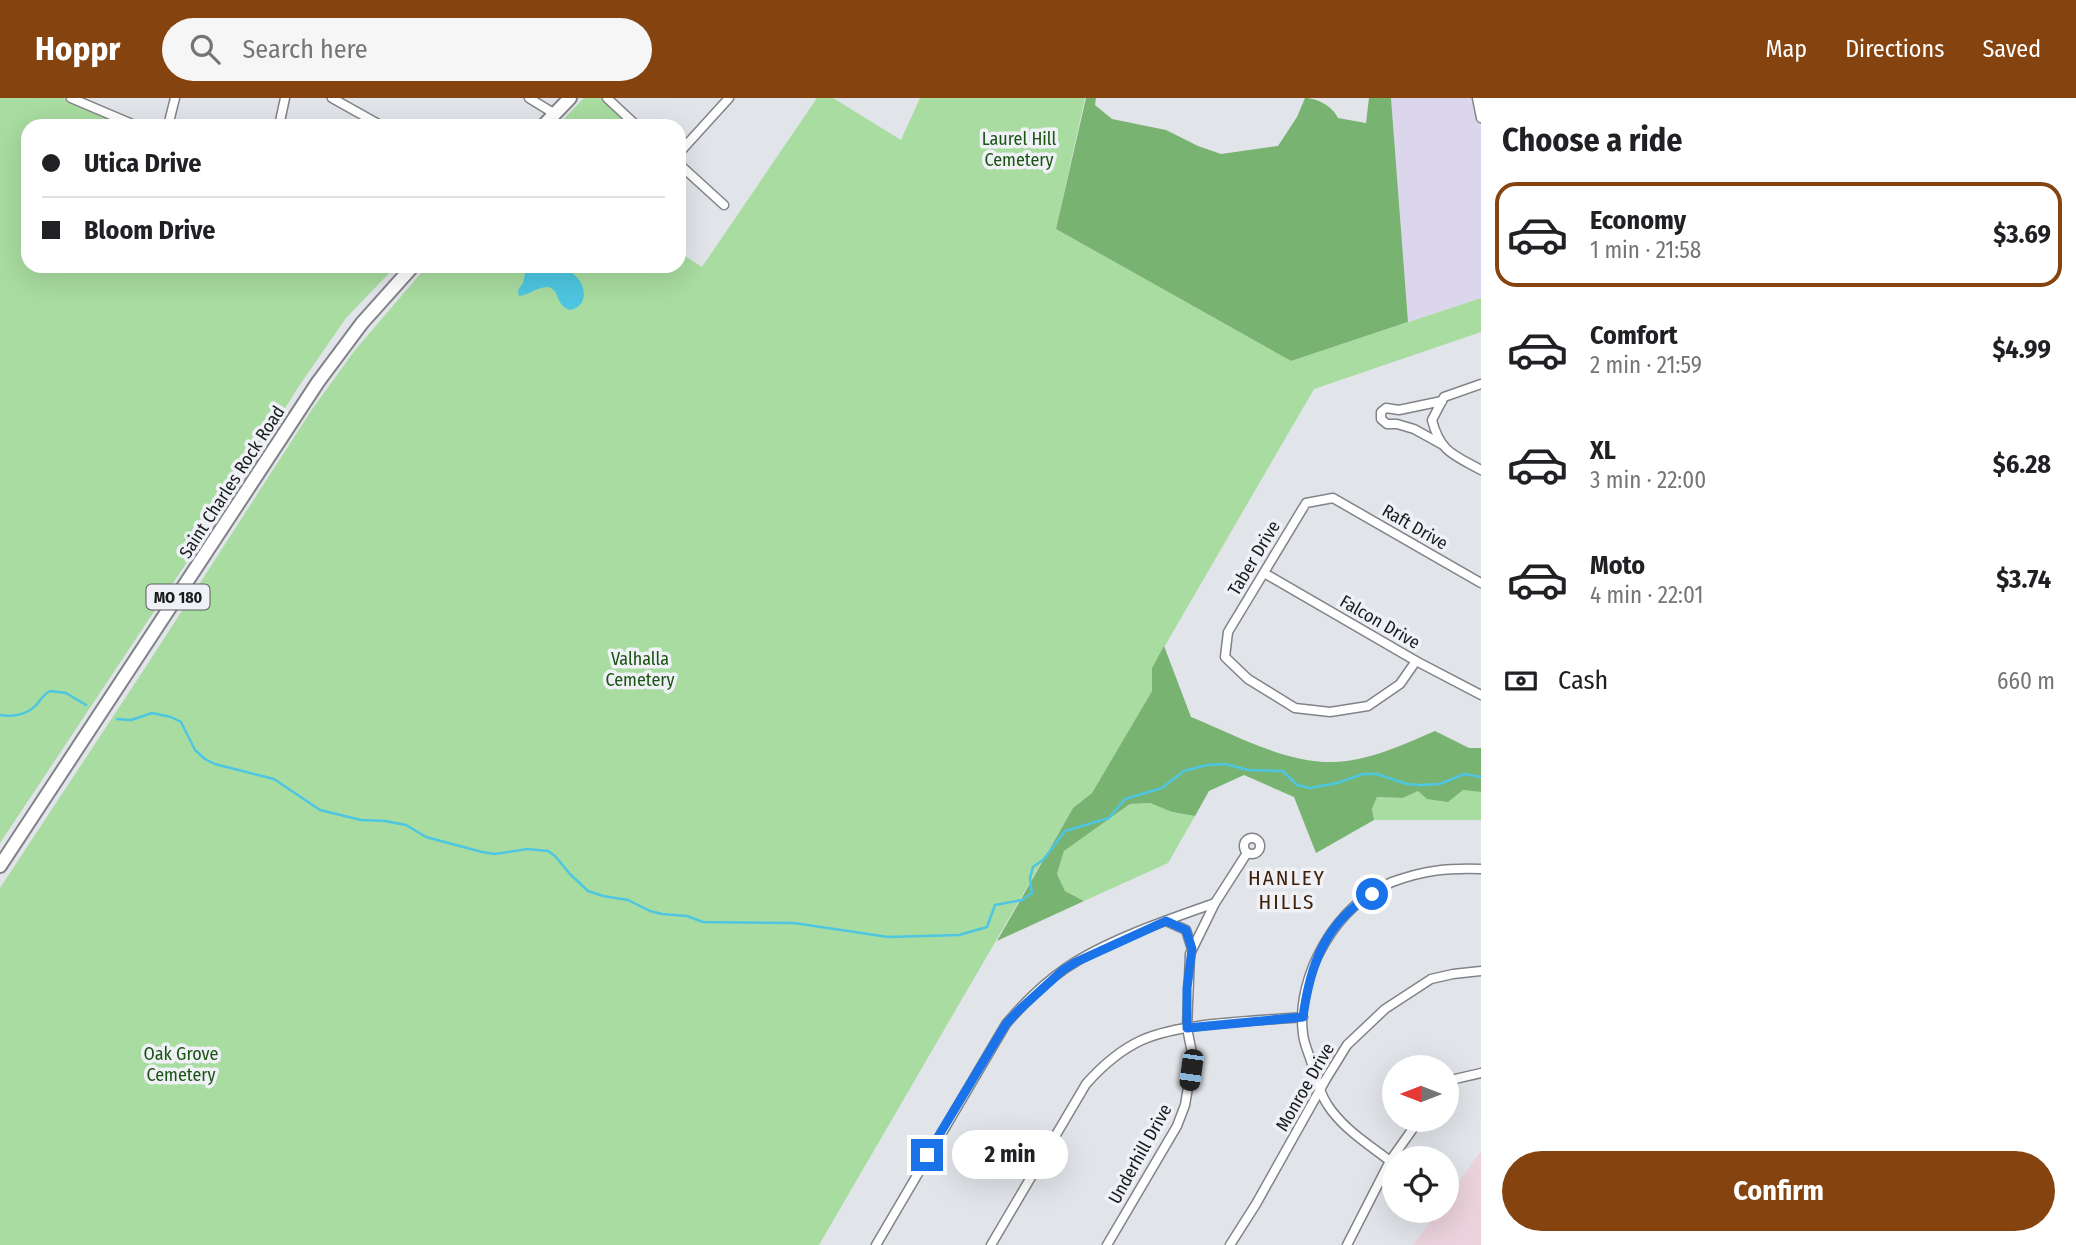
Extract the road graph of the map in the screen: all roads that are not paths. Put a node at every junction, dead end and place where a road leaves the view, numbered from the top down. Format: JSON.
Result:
{"nodes":[{"id":1,"x":71,"y":98,"type":"edge"},
{"id":2,"x":175,"y":98,"type":"edge"},
{"id":3,"x":285,"y":98,"type":"edge"},
{"id":4,"x":332,"y":98,"type":"edge"},
{"id":5,"x":529,"y":98,"type":"edge"},
{"id":6,"x":570,"y":98,"type":"edge"},
{"id":7,"x":607,"y":98,"type":"edge"},
{"id":8,"x":729,"y":98,"type":"edge"},
{"id":9,"x":1477,"y":98,"type":"edge"},
{"id":10,"x":555,"y":114,"type":"junction"},
{"id":11,"x":1481,"y":118,"type":"edge"},
{"id":12,"x":120,"y":119,"type":"edge"},
{"id":13,"x":170,"y":119,"type":"edge"},
{"id":14,"x":280,"y":119,"type":"edge"},
{"id":15,"x":370,"y":119,"type":"edge"},
{"id":16,"x":550,"y":119,"type":"edge"},
{"id":17,"x":630,"y":119,"type":"edge"},
{"id":18,"x":686,"y":145,"type":"edge"},
{"id":19,"x":686,"y":170,"type":"edge"},
{"id":20,"x":724,"y":205,"type":"dead end"},
{"id":21,"x":401,"y":273,"type":"edge"},
{"id":22,"x":406,"y":273,"type":"edge"},
{"id":23,"x":399,"y":281,"type":"junction"},
{"id":24,"x":1481,"y":384,"type":"edge"},
{"id":25,"x":1442,"y":401,"type":"junction"},
{"id":26,"x":1443,"y":445,"type":"junction"},
{"id":27,"x":1481,"y":470,"type":"edge"},
{"id":28,"x":1333,"y":498,"type":"joint"},
{"id":29,"x":1264,"y":573,"type":"junction"},
{"id":30,"x":1481,"y":583,"type":"edge"},
{"id":31,"x":1416,"y":661,"type":"junction"},
{"id":32,"x":1481,"y":695,"type":"edge"},
{"id":33,"x":1247,"y":853,"type":"dead end"},
{"id":34,"x":0,"y":866,"type":"edge"},
{"id":35,"x":1481,"y":869,"type":"edge"},
{"id":36,"x":1214,"y":903,"type":"junction"},
{"id":37,"x":1166,"y":921,"type":"junction"},
{"id":38,"x":1192,"y":949,"type":"junction"},
{"id":39,"x":1481,"y":971,"type":"edge"},
{"id":40,"x":1303,"y":1017,"type":"junction"},
{"id":41,"x":1187,"y":1028,"type":"junction"},
{"id":42,"x":1481,"y":1073,"type":"edge"},
{"id":43,"x":1460,"y":1078,"type":"edge"},
{"id":44,"x":1319,"y":1090,"type":"junction"},
{"id":45,"x":1382,"y":1155,"type":"edge"},
{"id":46,"x":1382,"y":1177,"type":"edge"},
{"id":47,"x":876,"y":1245,"type":"edge"},
{"id":48,"x":991,"y":1245,"type":"edge"},
{"id":49,"x":1107,"y":1245,"type":"edge"},
{"id":50,"x":1230,"y":1245,"type":"edge"},
{"id":51,"x":1347,"y":1245,"type":"edge"}],
"edges":[{"from":1,"to":12,"type":"street"},
{"from":2,"to":13,"type":"street"},
{"from":3,"to":14,"type":"street"},
{"from":4,"to":15,"type":"street"},
{"from":5,"to":10,"type":"street"},
{"from":6,"to":10,"type":"main road"},
{"from":7,"to":17,"type":"street"},
{"from":8,"to":18,"type":"street"},
{"from":9,"to":11,"type":"street"},
{"from":10,"to":16,"type":"main road"},
{"from":19,"to":20,"type":"street"},
{"from":21,"to":23,"type":"main road"},
{"from":22,"to":23,"type":"main road","name":"Saint Charles Rock Road","number":"MO 180"},
{"from":23,"to":34,"type":"main road","name":"Saint Charles Rock Road","number":"MO 180"},
{"from":24,"to":25,"type":"street"},
{"from":25,"to":26,"type":"street"},
{"from":25,"to":26,"type":"street"},
{"from":26,"to":27,"type":"street"},
{"from":28,"to":29,"type":"street","name":"Taber Drive"},
{"from":28,"to":30,"type":"street","name":"Raft Drive"},
{"from":29,"to":31,"type":"street","name":"Falcon Drive"},
{"from":29,"to":31,"type":"street","name":"Taber Drive"},
{"from":31,"to":32,"type":"street","name":"Falcon Drive"},
{"from":33,"to":36,"type":"street","name":"Underhill Drive"},
{"from":35,"to":40,"type":"street"},
{"from":36,"to":37,"type":"street"},
{"from":36,"to":38,"type":"street","name":"Underhill Drive"},
{"from":37,"to":38,"type":"street"},
{"from":37,"to":47,"type":"street"},
{"from":38,"to":41,"type":"street","name":"Underhill Drive"},
{"from":39,"to":44,"type":"street","name":"Monroe Drive"},
{"from":40,"to":41,"type":"street"},
{"from":40,"to":44,"type":"street"},
{"from":41,"to":48,"type":"street"},
{"from":41,"to":49,"type":"street","name":"Underhill Drive"},
{"from":42,"to":43,"type":"street"},
{"from":44,"to":45,"type":"street"},
{"from":44,"to":50,"type":"street","name":"Monroe Drive"},
{"from":46,"to":51,"type":"street"}]}
